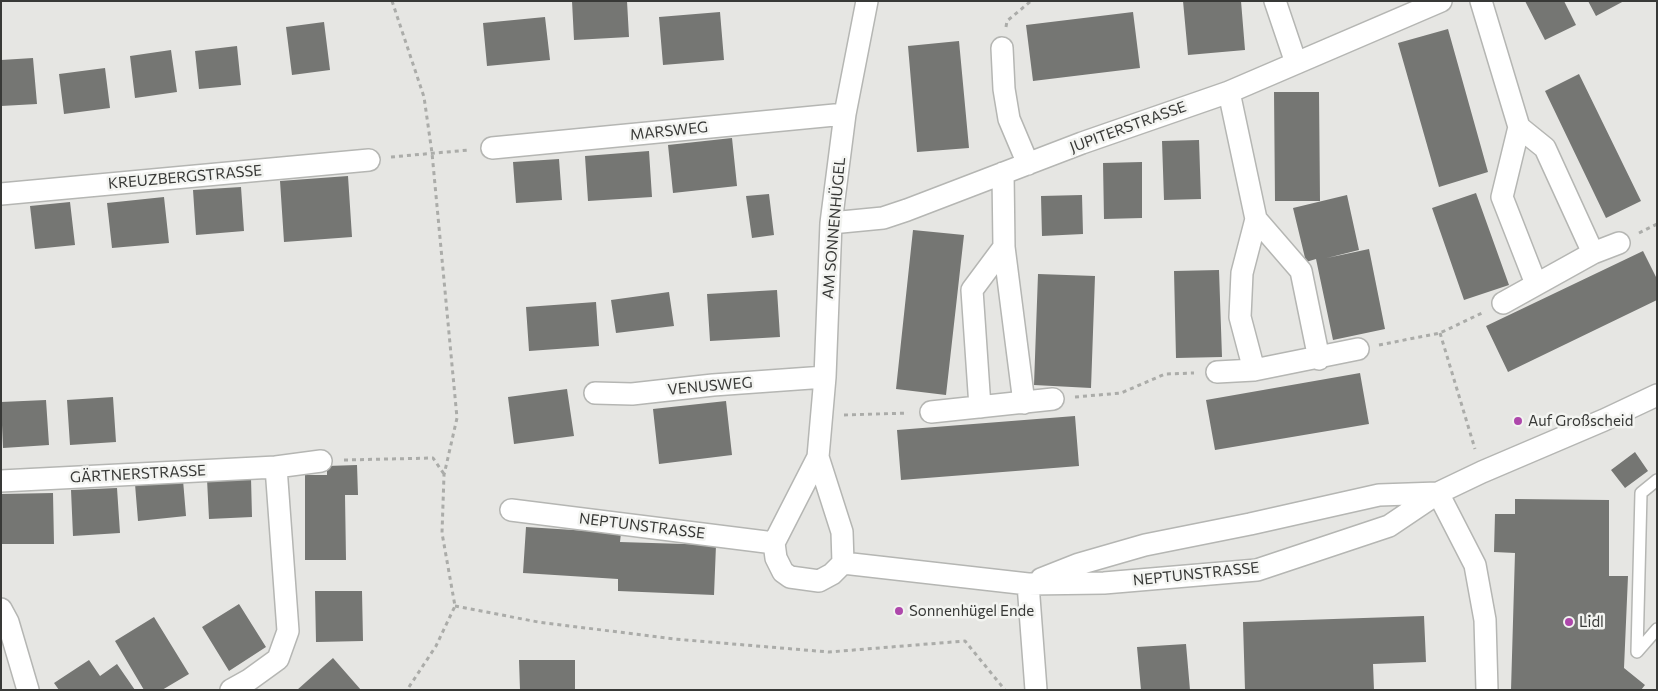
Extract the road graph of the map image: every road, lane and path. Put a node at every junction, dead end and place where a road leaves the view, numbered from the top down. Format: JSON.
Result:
{"nodes":[{"id":1,"x":392,"y":1,"type":"edge"},
{"id":2,"x":867,"y":1,"type":"edge"},
{"id":3,"x":1031,"y":1,"type":"edge"},
{"id":4,"x":1275,"y":1,"type":"edge"},
{"id":5,"x":1441,"y":1,"type":"edge"},
{"id":6,"x":1481,"y":1,"type":"edge"},
{"id":7,"x":1002,"y":48,"type":"joint"},
{"id":8,"x":1296,"y":64,"type":"junction"},
{"id":9,"x":1229,"y":92,"type":"junction"},
{"id":10,"x":845,"y":114,"type":"junction"},
{"id":11,"x":1519,"y":127,"type":"junction"},
{"id":12,"x":492,"y":148,"type":"joint"},
{"id":13,"x":432,"y":153,"type":"junction"},
{"id":14,"x":369,"y":160,"type":"joint"},
{"id":15,"x":1028,"y":164,"type":"junction"},
{"id":16,"x":1003,"y":173,"type":"junction"},
{"id":17,"x":1,"y":194,"type":"edge"},
{"id":18,"x":1256,"y":219,"type":"junction"},
{"id":19,"x":831,"y":223,"type":"junction"},
{"id":20,"x":1619,"y":243,"type":"dead end"},
{"id":21,"x":1004,"y":247,"type":"junction"},
{"id":22,"x":1593,"y":253,"type":"junction"},
{"id":23,"x":1536,"y":284,"type":"junction"},
{"id":24,"x":1503,"y":303,"type":"joint"},
{"id":25,"x":1440,"y":333,"type":"junction"},
{"id":26,"x":1358,"y":349,"type":"joint"},
{"id":27,"x":1319,"y":359,"type":"junction"},
{"id":28,"x":1254,"y":370,"type":"junction"},
{"id":29,"x":1217,"y":372,"type":"joint"},
{"id":30,"x":825,"y":378,"type":"junction"},
{"id":31,"x":596,"y":393,"type":"dead end"},
{"id":32,"x":1657,"y":395,"type":"edge"},
{"id":33,"x":1053,"y":399,"type":"joint"},
{"id":34,"x":1024,"y":403,"type":"junction"},
{"id":35,"x":980,"y":407,"type":"junction"},
{"id":36,"x":931,"y":412,"type":"joint"},
{"id":37,"x":820,"y":416,"type":"junction"},
{"id":38,"x":818,"y":457,"type":"junction"},
{"id":39,"x":321,"y":461,"type":"joint"},
{"id":40,"x":276,"y":467,"type":"junction"},
{"id":41,"x":1482,"y":472,"type":"junction"},
{"id":42,"x":444,"y":475,"type":"junction"},
{"id":43,"x":1657,"y":480,"type":"edge"},
{"id":44,"x":1,"y":481,"type":"edge"},
{"id":45,"x":1438,"y":493,"type":"junction"},
{"id":46,"x":511,"y":510,"type":"dead end"},
{"id":47,"x":774,"y":543,"type":"junction"},
{"id":48,"x":843,"y":563,"type":"junction"},
{"id":49,"x":1028,"y":584,"type":"junction"},
{"id":50,"x":455,"y":606,"type":"junction"},
{"id":51,"x":1,"y":609,"type":"edge"},
{"id":52,"x":1657,"y":629,"type":"edge"},
{"id":53,"x":28,"y":690,"type":"edge"},
{"id":54,"x":231,"y":690,"type":"edge"},
{"id":55,"x":407,"y":690,"type":"edge"},
{"id":56,"x":1005,"y":690,"type":"edge"},
{"id":57,"x":1036,"y":690,"type":"edge"},
{"id":58,"x":1487,"y":690,"type":"edge"}],
"edges":[{"from":1,"to":13,"type":"path"},
{"from":2,"to":10,"type":"street","name":"AM SONNENHÜGEL"},
{"from":3,"to":7,"type":"path"},
{"from":4,"to":8,"type":"street"},
{"from":5,"to":8,"type":"street","name":"JUPITERSTRASSE"},
{"from":6,"to":11,"type":"street"},
{"from":7,"to":15,"type":"street"},
{"from":8,"to":9,"type":"street","name":"JUPITERSTRASSE"},
{"from":9,"to":15,"type":"street","name":"JUPITERSTRASSE"},
{"from":9,"to":18,"type":"street"},
{"from":10,"to":12,"type":"street","name":"MARSWEG"},
{"from":10,"to":19,"type":"street","name":"AM SONNENHÜGEL"},
{"from":11,"to":22,"type":"street"},
{"from":11,"to":23,"type":"street"},
{"from":12,"to":13,"type":"path"},
{"from":13,"to":14,"type":"path"},
{"from":13,"to":42,"type":"path"},
{"from":14,"to":17,"type":"street","name":"KREUZBERGSTRASSE"},
{"from":15,"to":16,"type":"street","name":"JUPITERSTRASSE"},
{"from":16,"to":19,"type":"street","name":"JUPITERSTRASSE"},
{"from":16,"to":21,"type":"street"},
{"from":18,"to":27,"type":"street"},
{"from":18,"to":28,"type":"street"},
{"from":19,"to":30,"type":"street","name":"AM SONNENHÜGEL"},
{"from":20,"to":22,"type":"street"},
{"from":21,"to":34,"type":"street"},
{"from":21,"to":35,"type":"street"},
{"from":22,"to":23,"type":"street"},
{"from":23,"to":24,"type":"street"},
{"from":24,"to":25,"type":"path"},
{"from":25,"to":26,"type":"path"},
{"from":25,"to":41,"type":"path"},
{"from":26,"to":27,"type":"street"},
{"from":27,"to":28,"type":"street"},
{"from":28,"to":29,"type":"street"},
{"from":29,"to":33,"type":"path"},
{"from":30,"to":31,"type":"street","name":"VENUSWEG"},
{"from":30,"to":37,"type":"street","name":"AM SONNENHÜGEL"},
{"from":32,"to":41,"type":"street","name":"NEPTUNSTRASSE"},
{"from":33,"to":34,"type":"street"},
{"from":34,"to":35,"type":"street"},
{"from":35,"to":36,"type":"street"},
{"from":36,"to":37,"type":"path"},
{"from":37,"to":38,"type":"street","name":"AM SONNENHÜGEL"},
{"from":38,"to":47,"type":"street"},
{"from":38,"to":48,"type":"street"},
{"from":39,"to":40,"type":"street","name":"GÄRTNERSTRASSE"},
{"from":39,"to":42,"type":"path"},
{"from":40,"to":44,"type":"street","name":"GÄRTNERSTRASSE"},
{"from":40,"to":54,"type":"street"},
{"from":41,"to":45,"type":"street","name":"NEPTUNSTRASSE"},
{"from":42,"to":50,"type":"path"},
{"from":43,"to":52,"type":"lane"},
{"from":45,"to":49,"type":"street","name":"NEPTUNSTRASSE"},
{"from":45,"to":49,"type":"street","name":"NEPTUNSTRASSE"},
{"from":45,"to":58,"type":"street"},
{"from":46,"to":47,"type":"street","name":"NEPTUNSTRASSE"},
{"from":47,"to":48,"type":"street"},
{"from":48,"to":49,"type":"street","name":"NEPTUNSTRASSE"},
{"from":49,"to":57,"type":"street"},
{"from":50,"to":55,"type":"path"},
{"from":50,"to":56,"type":"path"},
{"from":51,"to":53,"type":"street"}]}
